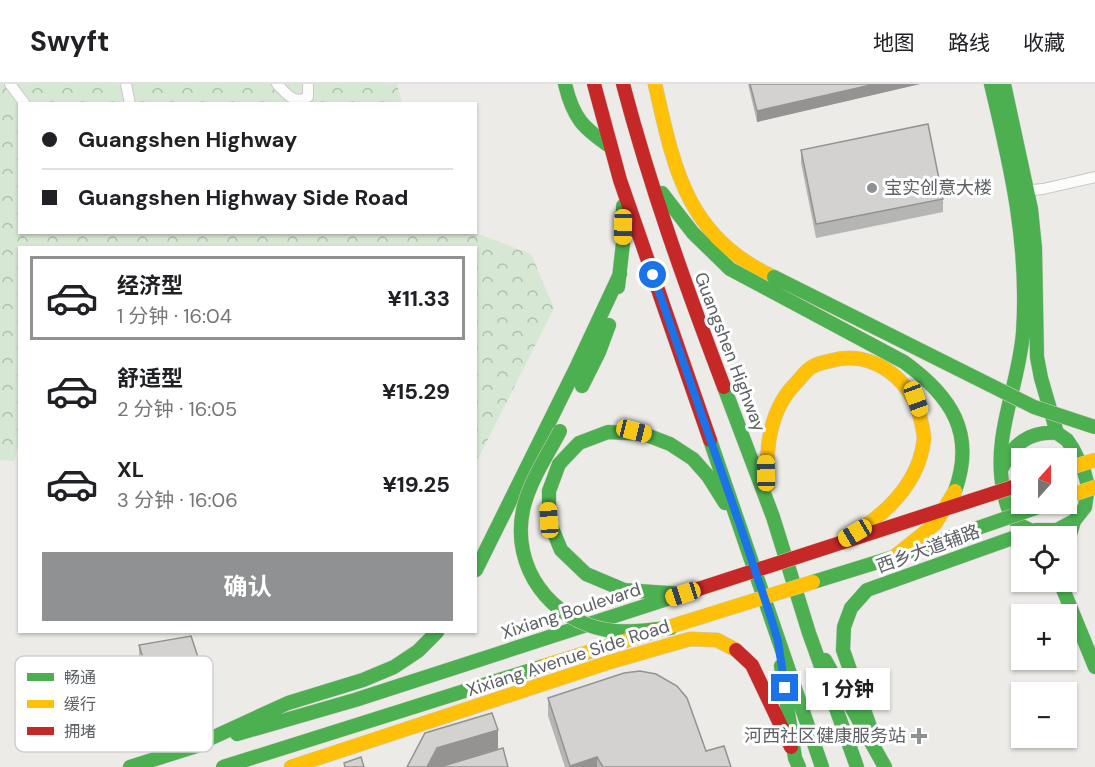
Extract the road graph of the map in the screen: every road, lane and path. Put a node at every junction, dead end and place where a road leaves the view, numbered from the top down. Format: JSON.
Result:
{"nodes":[{"id":1,"x":10,"y":84,"type":"edge"},
{"id":2,"x":126,"y":84,"type":"edge"},
{"id":3,"x":277,"y":84,"type":"edge"},
{"id":4,"x":308,"y":84,"type":"edge"},
{"id":5,"x":565,"y":84,"type":"edge"},
{"id":6,"x":594,"y":84,"type":"edge"},
{"id":7,"x":623,"y":84,"type":"edge"},
{"id":8,"x":655,"y":84,"type":"edge"},
{"id":9,"x":991,"y":84,"type":"edge"},
{"id":10,"x":1004,"y":84,"type":"edge"},
{"id":11,"x":24,"y":102,"type":"edge"},
{"id":12,"x":130,"y":102,"type":"edge"},
{"id":13,"x":611,"y":147,"type":"junction"},
{"id":14,"x":640,"y":148,"type":"junction"},
{"id":15,"x":1095,"y":177,"type":"edge"},
{"id":16,"x":620,"y":180,"type":"junction"},
{"id":17,"x":1022,"y":191,"type":"junction"},
{"id":18,"x":620,"y":274,"type":"junction"},
{"id":19,"x":1046,"y":398,"type":"junction"},
{"id":20,"x":1095,"y":418,"type":"edge"},
{"id":21,"x":1095,"y":427,"type":"edge"},
{"id":22,"x":1059,"y":434,"type":"junction"},
{"id":23,"x":1095,"y":460,"type":"edge"},
{"id":24,"x":1077,"y":466,"type":"edge"},
{"id":25,"x":1001,"y":476,"type":"junction"},
{"id":26,"x":1095,"y":487,"type":"edge"},
{"id":27,"x":1011,"y":488,"type":"edge"},
{"id":28,"x":1077,"y":493,"type":"edge"},
{"id":29,"x":1095,"y":509,"type":"edge"},
{"id":30,"x":1018,"y":514,"type":"edge"},
{"id":31,"x":773,"y":517,"type":"junction"},
{"id":32,"x":1077,"y":518,"type":"junction"},
{"id":33,"x":1023,"y":526,"type":"edge"},
{"id":34,"x":1064,"y":526,"type":"edge"},
{"id":35,"x":1074,"y":526,"type":"edge"},
{"id":36,"x":741,"y":528,"type":"junction"},
{"id":37,"x":1011,"y":543,"type":"edge"},
{"id":38,"x":837,"y":544,"type":"junction"},
{"id":39,"x":894,"y":557,"type":"junction"},
{"id":40,"x":477,"y":568,"type":"edge"},
{"id":41,"x":1066,"y":592,"type":"edge"},
{"id":42,"x":683,"y":594,"type":"junction"},
{"id":43,"x":671,"y":628,"type":"junction"},
{"id":44,"x":436,"y":633,"type":"edge"},
{"id":45,"x":809,"y":633,"type":"junction"},
{"id":46,"x":778,"y":641,"type":"junction"},
{"id":47,"x":1095,"y":667,"type":"edge"},
{"id":48,"x":213,"y":737,"type":"edge"},
{"id":49,"x":213,"y":741,"type":"edge"},
{"id":50,"x":176,"y":752,"type":"edge"},
{"id":51,"x":797,"y":762,"type":"edge"},
{"id":52,"x":884,"y":764,"type":"edge"},
{"id":53,"x":130,"y":767,"type":"edge"},
{"id":54,"x":223,"y":767,"type":"edge"},
{"id":55,"x":291,"y":767,"type":"edge"},
{"id":56,"x":822,"y":767,"type":"edge"},
{"id":57,"x":857,"y":767,"type":"edge"}],
"edges":[{"from":1,"to":11,"type":"street"},
{"from":2,"to":12,"type":"street"},
{"from":3,"to":4,"type":"street"},
{"from":5,"to":13,"type":"main road"},
{"from":6,"to":13,"type":"main road"},
{"from":7,"to":14,"type":"main road","name":"Guangshen Highway"},
{"from":8,"to":21,"type":"main road","bridge":true},
{"from":9,"to":17,"type":"main road"},
{"from":10,"to":17,"type":"main road"},
{"from":13,"to":16,"type":"main road"},
{"from":14,"to":31,"type":"main road","name":"Guangshen Highway"},
{"from":14,"to":39,"type":"main road","bridge":true},
{"from":15,"to":17,"type":"street"},
{"from":16,"to":18,"type":"main road"},
{"from":16,"to":36,"type":"main road"},
{"from":17,"to":19,"type":"main road"},
{"from":17,"to":25,"type":"main road"},
{"from":18,"to":40,"type":"main road"},
{"from":18,"to":43,"type":"main road","bridge":true},
{"from":19,"to":20,"type":"main road"},
{"from":19,"to":22,"type":"main road"},
{"from":20,"to":22,"type":"main road"},
{"from":22,"to":25,"type":"main road"},
{"from":22,"to":32,"type":"main road"},
{"from":23,"to":24,"type":"main road","bridge":true},
{"from":25,"to":33,"type":"main road"},
{"from":26,"to":28,"type":"main road","bridge":true},
{"from":27,"to":38,"type":"main road","name":"Xixiang Boulevard","bridge":true},
{"from":29,"to":32,"type":"main road","name":"西乡大道辅路"},
{"from":30,"to":39,"type":"main road","bridge":true},
{"from":31,"to":38,"type":"main road","bridge":true},
{"from":31,"to":45,"type":"main road","name":"Guangshen Highway"},
{"from":32,"to":34,"type":"main road","name":"西乡大道辅路"},
{"from":32,"to":35,"type":"main road"},
{"from":36,"to":42,"type":"main road"},
{"from":36,"to":46,"type":"main road"},
{"from":37,"to":52,"type":"main road","name":"西乡大道辅路"},
{"from":38,"to":42,"type":"main road","name":"Xixiang Boulevard","bridge":true},
{"from":39,"to":43,"type":"main road","bridge":true},
{"from":41,"to":47,"type":"main road"},
{"from":42,"to":49,"type":"main road","name":"Xixiang Boulevard","bridge":true},
{"from":43,"to":54,"type":"main road","bridge":true},
{"from":44,"to":48,"type":"main road"},
{"from":45,"to":52,"type":"main road"},
{"from":45,"to":57,"type":"main road","name":"Guangshen Highway"},
{"from":46,"to":51,"type":"main road"},
{"from":46,"to":56,"type":"main road"},
{"from":50,"to":53,"type":"main road","name":"Xixiang Boulevard"},
{"from":51,"to":55,"type":"main road","name":"Xixiang Avenue Side Road"}]}
